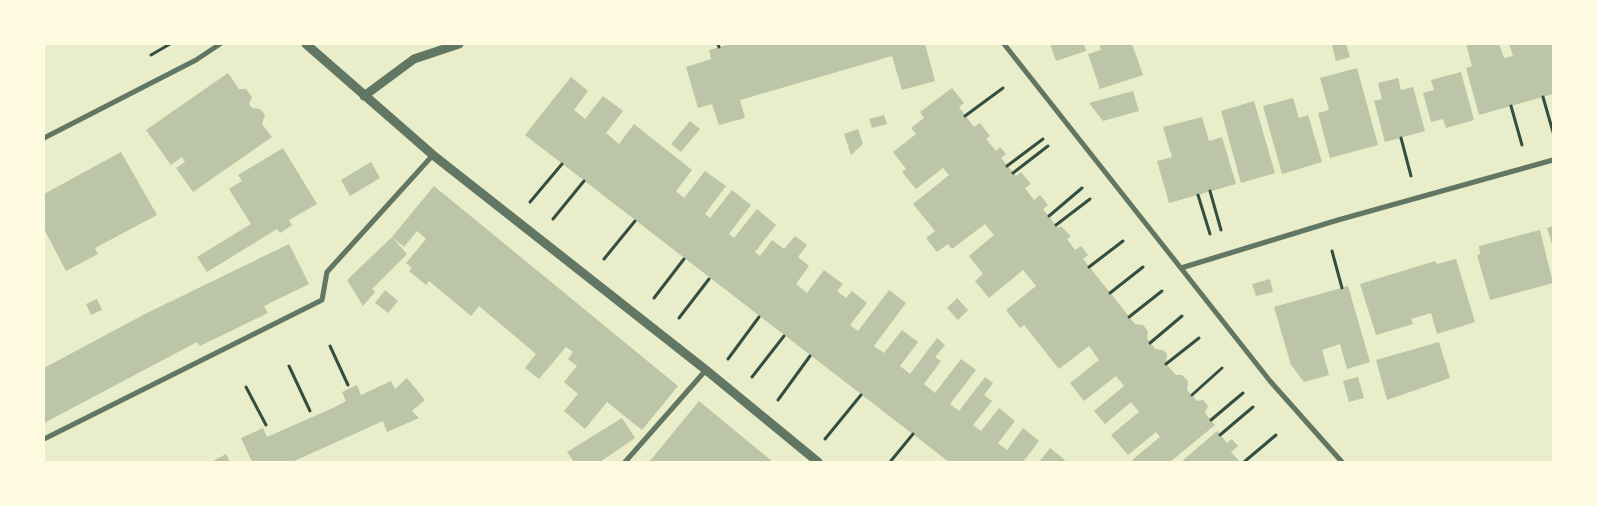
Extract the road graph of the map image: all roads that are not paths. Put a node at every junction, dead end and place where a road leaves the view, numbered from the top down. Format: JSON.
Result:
{"nodes":[{"id":1,"x":220,"y":44,"type":"edge"},
{"id":2,"x":306,"y":44,"type":"edge"},
{"id":3,"x":459,"y":44,"type":"edge"},
{"id":4,"x":1004,"y":44,"type":"edge"},
{"id":5,"x":364,"y":96,"type":"junction"},
{"id":6,"x":44,"y":138,"type":"edge"},
{"id":7,"x":433,"y":155,"type":"junction"},
{"id":8,"x":1553,"y":160,"type":"edge"},
{"id":9,"x":1181,"y":268,"type":"junction"},
{"id":10,"x":706,"y":370,"type":"junction"},
{"id":11,"x":44,"y":439,"type":"edge"},
{"id":12,"x":625,"y":462,"type":"edge"},
{"id":13,"x":818,"y":462,"type":"edge"},
{"id":14,"x":1342,"y":462,"type":"edge"}],
"edges":[{"from":1,"to":6,"type":"street"},
{"from":2,"to":5,"type":"street"},
{"from":3,"to":5,"type":"street"},
{"from":4,"to":9,"type":"street"},
{"from":5,"to":7,"type":"street"},
{"from":7,"to":10,"type":"street"},
{"from":7,"to":11,"type":"street"},
{"from":8,"to":9,"type":"street"},
{"from":9,"to":14,"type":"street"},
{"from":10,"to":12,"type":"street"},
{"from":10,"to":13,"type":"street"}]}
